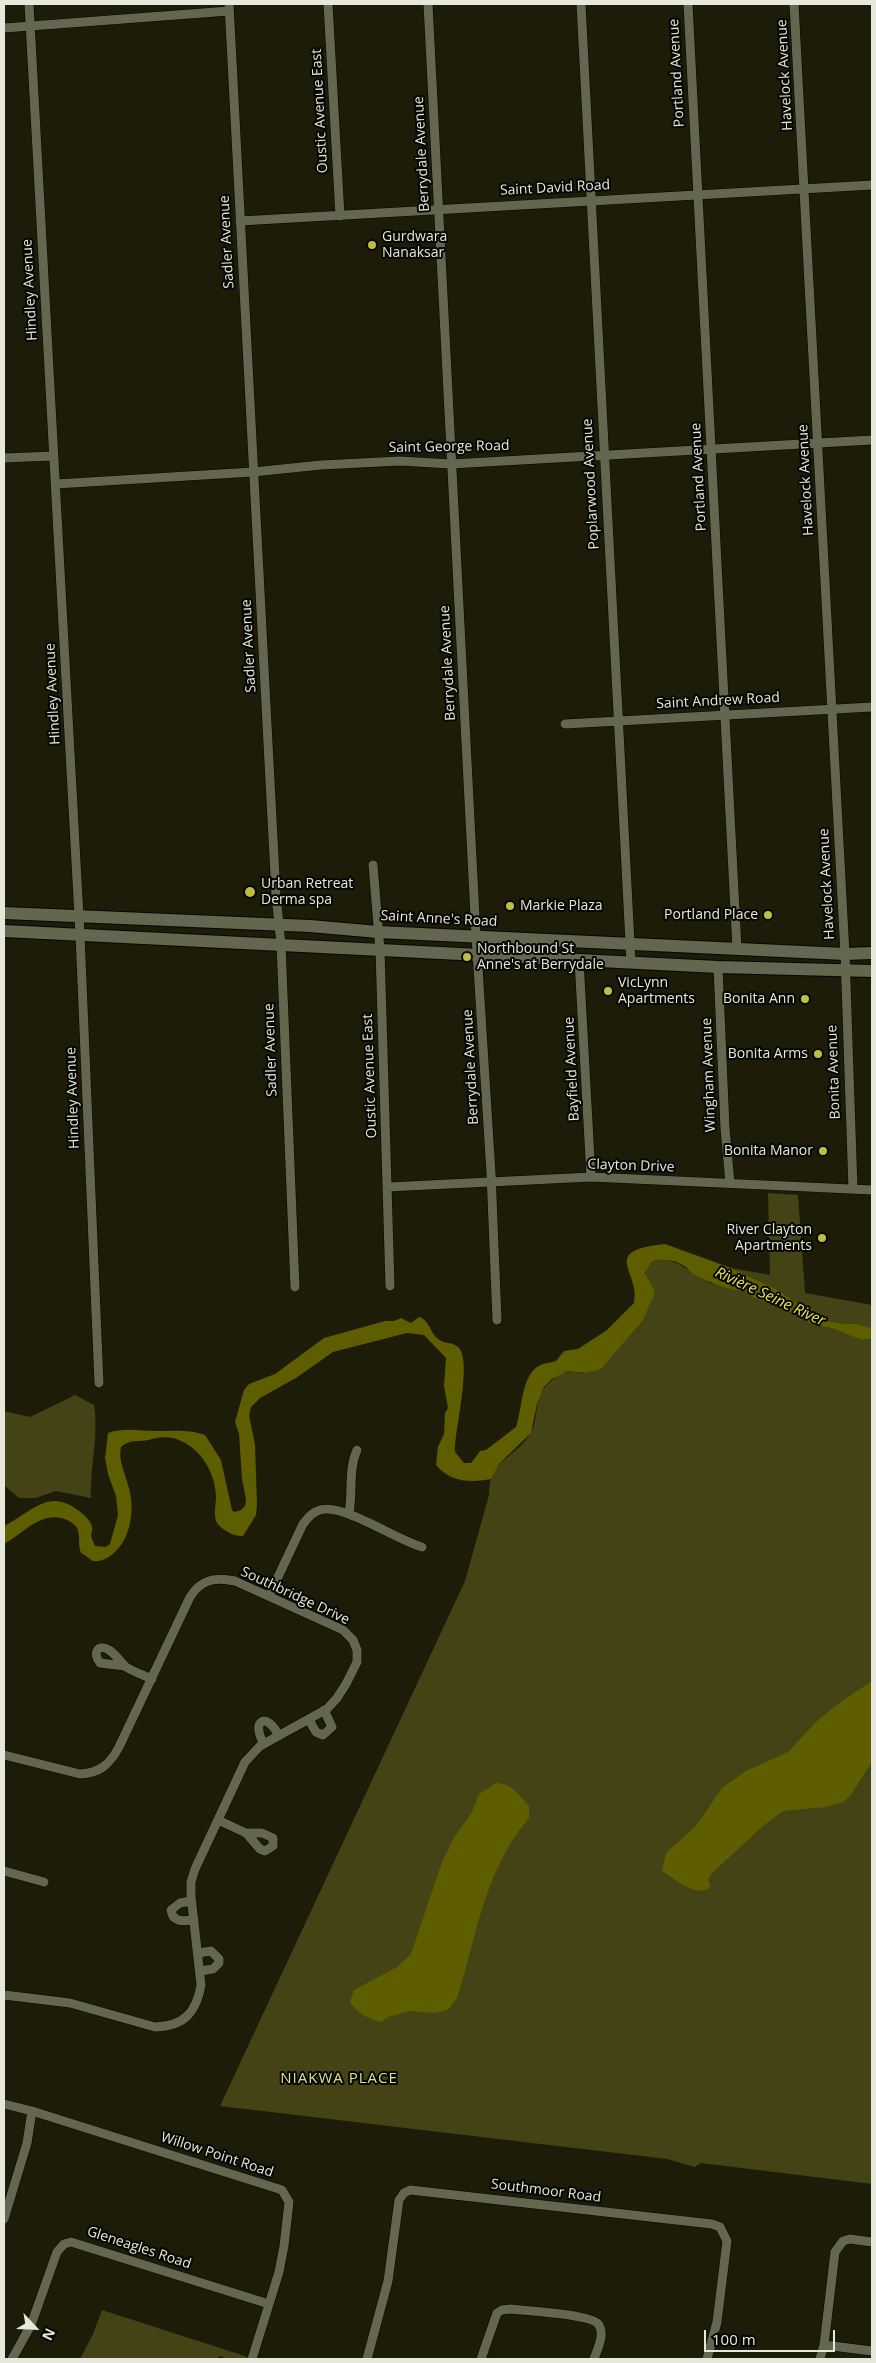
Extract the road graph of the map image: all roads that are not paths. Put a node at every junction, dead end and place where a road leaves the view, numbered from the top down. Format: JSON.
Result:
{"nodes":[{"id":1,"x":29,"y":4,"type":"edge"},
{"id":2,"x":328,"y":4,"type":"edge"},
{"id":3,"x":428,"y":4,"type":"edge"},
{"id":4,"x":581,"y":4,"type":"edge"},
{"id":5,"x":688,"y":4,"type":"edge"},
{"id":6,"x":794,"y":4,"type":"edge"},
{"id":7,"x":229,"y":7,"type":"edge"},
{"id":8,"x":30,"y":27,"type":"junction"},
{"id":9,"x":4,"y":28,"type":"edge"},
{"id":10,"x":872,"y":185,"type":"edge"},
{"id":11,"x":804,"y":189,"type":"junction"},
{"id":12,"x":697,"y":194,"type":"junction"},
{"id":13,"x":591,"y":200,"type":"junction"},
{"id":14,"x":439,"y":208,"type":"junction"},
{"id":15,"x":340,"y":216,"type":"junction"},
{"id":16,"x":240,"y":221,"type":"junction"},
{"id":17,"x":872,"y":440,"type":"edge"},
{"id":18,"x":818,"y":443,"type":"junction"},
{"id":19,"x":711,"y":450,"type":"junction"},
{"id":20,"x":53,"y":456,"type":"junction"},
{"id":21,"x":604,"y":456,"type":"junction"},
{"id":22,"x":4,"y":458,"type":"edge"},
{"id":23,"x":451,"y":464,"type":"junction"},
{"id":24,"x":253,"y":472,"type":"junction"},
{"id":25,"x":56,"y":484,"type":"junction"},
{"id":26,"x":872,"y":707,"type":"edge"},
{"id":27,"x":832,"y":709,"type":"junction"},
{"id":28,"x":725,"y":714,"type":"junction"},
{"id":29,"x":617,"y":721,"type":"junction"},
{"id":30,"x":565,"y":724,"type":"dead end"},
{"id":31,"x":373,"y":865,"type":"dead end"},
{"id":32,"x":4,"y":913,"type":"edge"},
{"id":33,"x":79,"y":917,"type":"junction"},
{"id":34,"x":278,"y":926,"type":"junction"},
{"id":35,"x":4,"y":931,"type":"edge"},
{"id":36,"x":378,"y":932,"type":"junction"},
{"id":37,"x":80,"y":935,"type":"junction"},
{"id":38,"x":476,"y":936,"type":"junction"},
{"id":39,"x":281,"y":945,"type":"junction"},
{"id":40,"x":630,"y":945,"type":"junction"},
{"id":41,"x":736,"y":949,"type":"junction"},
{"id":42,"x":380,"y":950,"type":"junction"},
{"id":43,"x":872,"y":953,"type":"edge"},
{"id":44,"x":845,"y":954,"type":"junction"},
{"id":45,"x":478,"y":955,"type":"junction"},
{"id":46,"x":579,"y":960,"type":"junction"},
{"id":47,"x":630,"y":962,"type":"junction"},
{"id":48,"x":718,"y":966,"type":"junction"},
{"id":49,"x":844,"y":971,"type":"junction"},
{"id":50,"x":872,"y":971,"type":"edge"},
{"id":51,"x":591,"y":1177,"type":"junction"},
{"id":52,"x":730,"y":1183,"type":"junction"},
{"id":53,"x":492,"y":1184,"type":"junction"},
{"id":54,"x":388,"y":1187,"type":"junction"},
{"id":55,"x":853,"y":1189,"type":"junction"},
{"id":56,"x":872,"y":1190,"type":"edge"},
{"id":57,"x":390,"y":1286,"type":"dead end"},
{"id":58,"x":295,"y":1287,"type":"dead end"},
{"id":59,"x":497,"y":1320,"type":"dead end"},
{"id":60,"x":99,"y":1383,"type":"dead end"},
{"id":61,"x":357,"y":1450,"type":"dead end"},
{"id":62,"x":349,"y":1513,"type":"junction"},
{"id":63,"x":422,"y":1548,"type":"dead end"},
{"id":64,"x":269,"y":1596,"type":"junction"},
{"id":65,"x":125,"y":1666,"type":"dead end"},
{"id":66,"x":152,"y":1679,"type":"junction"},
{"id":67,"x":324,"y":1710,"type":"junction"},
{"id":68,"x":309,"y":1720,"type":"junction"},
{"id":69,"x":279,"y":1736,"type":"junction"},
{"id":70,"x":264,"y":1744,"type":"junction"},
{"id":71,"x":4,"y":1755,"type":"edge"},
{"id":72,"x":218,"y":1820,"type":"junction"},
{"id":73,"x":246,"y":1833,"type":"dead end"},
{"id":74,"x":4,"y":1871,"type":"edge"},
{"id":75,"x":44,"y":1882,"type":"dead end"},
{"id":76,"x":192,"y":1901,"type":"junction"},
{"id":77,"x":194,"y":1920,"type":"junction"},
{"id":78,"x":198,"y":1953,"type":"junction"},
{"id":79,"x":200,"y":1971,"type":"junction"},
{"id":80,"x":4,"y":1995,"type":"edge"},
{"id":81,"x":4,"y":2104,"type":"edge"},
{"id":82,"x":32,"y":2111,"type":"junction"},
{"id":83,"x":4,"y":2219,"type":"edge"},
{"id":84,"x":872,"y":2242,"type":"edge"},
{"id":85,"x":269,"y":2304,"type":"junction"},
{"id":86,"x":824,"y":2345,"type":"junction"},
{"id":87,"x":872,"y":2351,"type":"edge"},
{"id":88,"x":12,"y":2359,"type":"edge"},
{"id":89,"x":252,"y":2359,"type":"edge"},
{"id":90,"x":367,"y":2359,"type":"edge"},
{"id":91,"x":481,"y":2359,"type":"edge"},
{"id":92,"x":594,"y":2359,"type":"edge"},
{"id":93,"x":707,"y":2359,"type":"edge"},
{"id":94,"x":820,"y":2359,"type":"edge"}],
"edges":[{"from":1,"to":8,"type":"street","name":"Hindley Avenue"},
{"from":2,"to":15,"type":"street","name":"Oustic Avenue East"},
{"from":3,"to":14,"type":"street","name":"Berrydale Avenue"},
{"from":4,"to":13,"type":"street","name":"Poplarwood Avenue"},
{"from":5,"to":12,"type":"street","name":"Portland Avenue"},
{"from":6,"to":11,"type":"street","name":"Havelock Avenue"},
{"from":7,"to":8,"type":"street"},
{"from":7,"to":16,"type":"street","name":"Sadler Avenue"},
{"from":8,"to":9,"type":"street"},
{"from":8,"to":20,"type":"street","name":"Hindley Avenue"},
{"from":10,"to":11,"type":"street","name":"Saint David Road"},
{"from":11,"to":12,"type":"street","name":"Saint David Road"},
{"from":11,"to":18,"type":"street","name":"Havelock Avenue"},
{"from":12,"to":13,"type":"street","name":"Saint David Road"},
{"from":12,"to":19,"type":"street","name":"Portland Avenue"},
{"from":13,"to":14,"type":"street","name":"Saint David Road"},
{"from":13,"to":21,"type":"street","name":"Poplarwood Avenue"},
{"from":14,"to":15,"type":"street","name":"Saint David Road"},
{"from":14,"to":23,"type":"street","name":"Berrydale Avenue"},
{"from":15,"to":16,"type":"street","name":"Saint David Road"},
{"from":16,"to":24,"type":"street","name":"Sadler Avenue"},
{"from":17,"to":18,"type":"street","name":"Saint George Road"},
{"from":18,"to":19,"type":"street","name":"Saint George Road"},
{"from":18,"to":27,"type":"street","name":"Havelock Avenue"},
{"from":19,"to":21,"type":"street","name":"Saint George Road"},
{"from":19,"to":28,"type":"street","name":"Portland Avenue"},
{"from":20,"to":22,"type":"street"},
{"from":20,"to":25,"type":"street","name":"Hindley Avenue"},
{"from":21,"to":23,"type":"street","name":"Saint George Road"},
{"from":21,"to":29,"type":"street","name":"Poplarwood Avenue"},
{"from":23,"to":24,"type":"street","name":"Saint George Road"},
{"from":23,"to":38,"type":"street","name":"Berrydale Avenue"},
{"from":24,"to":25,"type":"street","name":"Saint George Road"},
{"from":24,"to":34,"type":"street","name":"Sadler Avenue"},
{"from":25,"to":33,"type":"street","name":"Hindley Avenue"},
{"from":26,"to":27,"type":"street","name":"Saint Andrew Road"},
{"from":27,"to":28,"type":"street","name":"Saint Andrew Road"},
{"from":27,"to":44,"type":"street","name":"Havelock Avenue"},
{"from":28,"to":29,"type":"street","name":"Saint Andrew Road"},
{"from":28,"to":41,"type":"street","name":"Portland Avenue"},
{"from":29,"to":30,"type":"street","name":"Saint Andrew Road"},
{"from":29,"to":40,"type":"street","name":"Poplarwood Avenue"},
{"from":31,"to":36,"type":"street","name":"Oustic Avenue East"},
{"from":32,"to":33,"type":"main road","name":"Saint Anne's Road"},
{"from":33,"to":34,"type":"main road","name":"Saint Anne's Road"},
{"from":33,"to":37,"type":"street","name":"Hindley Avenue"},
{"from":34,"to":36,"type":"main road","name":"Saint Anne's Road"},
{"from":34,"to":39,"type":"street","name":"Sadler Avenue"},
{"from":35,"to":37,"type":"main road"},
{"from":36,"to":38,"type":"main road","name":"Saint Anne's Road"},
{"from":36,"to":42,"type":"street","name":"Oustic Avenue East"},
{"from":37,"to":39,"type":"main road"},
{"from":37,"to":60,"type":"street","name":"Hindley Avenue"},
{"from":38,"to":40,"type":"main road","name":"Saint Anne's Road"},
{"from":38,"to":45,"type":"street","name":"Berrydale Avenue"},
{"from":39,"to":42,"type":"main road"},
{"from":39,"to":58,"type":"street","name":"Sadler Avenue"},
{"from":40,"to":41,"type":"main road","name":"Saint Anne's Road"},
{"from":40,"to":47,"type":"street","name":"Poplarwood Avenue"},
{"from":41,"to":44,"type":"main road","name":"Saint Anne's Road"},
{"from":42,"to":45,"type":"main road"},
{"from":42,"to":54,"type":"street","name":"Oustic Avenue East"},
{"from":43,"to":44,"type":"main road","name":"Saint Anne's Road"},
{"from":44,"to":49,"type":"street","name":"Bonita Avenue"},
{"from":45,"to":46,"type":"main road"},
{"from":45,"to":53,"type":"street","name":"Berrydale Avenue"},
{"from":46,"to":47,"type":"main road"},
{"from":46,"to":51,"type":"street","name":"Bayfield Avenue"},
{"from":47,"to":48,"type":"main road"},
{"from":48,"to":49,"type":"main road"},
{"from":48,"to":52,"type":"street","name":"Wingham Avenue"},
{"from":49,"to":50,"type":"main road"},
{"from":49,"to":55,"type":"street","name":"Bonita Avenue"},
{"from":51,"to":52,"type":"street","name":"Clayton Drive"},
{"from":51,"to":53,"type":"street","name":"Clayton Drive"},
{"from":52,"to":55,"type":"street","name":"Clayton Drive"},
{"from":53,"to":54,"type":"street","name":"Clayton Drive"},
{"from":53,"to":59,"type":"street","name":"Berrydale Avenue"},
{"from":54,"to":57,"type":"street","name":"Oustic Avenue East"},
{"from":55,"to":56,"type":"street","name":"Clayton Drive"},
{"from":61,"to":62,"type":"street"},
{"from":62,"to":63,"type":"street"},
{"from":62,"to":64,"type":"street"},
{"from":64,"to":66,"type":"street","name":"Southbridge Drive"},
{"from":64,"to":67,"type":"street","name":"Southbridge Drive"},
{"from":65,"to":66,"type":"street"},
{"from":66,"to":71,"type":"street","name":"Southbridge Drive"},
{"from":67,"to":68,"type":"street","name":"Southbridge Drive"},
{"from":67,"to":68,"type":"street"},
{"from":68,"to":69,"type":"street","name":"Southbridge Drive"},
{"from":69,"to":70,"type":"street","name":"Southbridge Drive"},
{"from":69,"to":70,"type":"street"},
{"from":70,"to":72,"type":"street","name":"Southbridge Drive"},
{"from":72,"to":73,"type":"street"},
{"from":72,"to":76,"type":"street","name":"Southbridge Drive"},
{"from":74,"to":75,"type":"street"},
{"from":76,"to":77,"type":"street","name":"Southbridge Drive"},
{"from":76,"to":77,"type":"street"},
{"from":77,"to":78,"type":"street","name":"Southbridge Drive"},
{"from":78,"to":79,"type":"street","name":"Southbridge Drive"},
{"from":78,"to":79,"type":"street"},
{"from":79,"to":80,"type":"street","name":"Southbridge Drive"},
{"from":81,"to":82,"type":"street","name":"Willow Point Road"},
{"from":82,"to":83,"type":"street"},
{"from":82,"to":85,"type":"street","name":"Willow Point Road"},
{"from":84,"to":86,"type":"street"},
{"from":85,"to":88,"type":"street","name":"Gleneagles Road"},
{"from":85,"to":89,"type":"street","name":"Willow Point Road"},
{"from":86,"to":87,"type":"street"},
{"from":86,"to":94,"type":"street"},
{"from":90,"to":93,"type":"street","name":"Southmoor Road"},
{"from":91,"to":92,"type":"street"}]}
